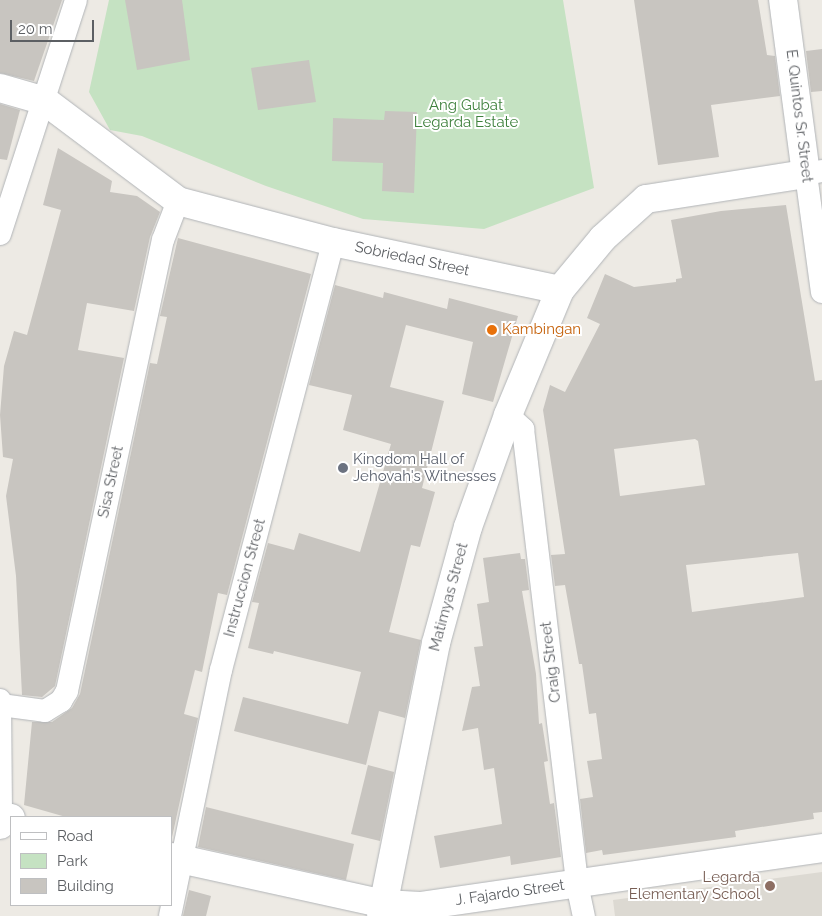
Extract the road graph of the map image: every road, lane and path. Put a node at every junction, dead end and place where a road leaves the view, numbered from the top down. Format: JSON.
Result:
{"nodes":[{"id":1,"x":76,"y":0,"type":"edge"},
{"id":2,"x":783,"y":0,"type":"edge"},
{"id":3,"x":0,"y":88,"type":"edge"},
{"id":4,"x":45,"y":101,"type":"junction"},
{"id":5,"x":814,"y":172,"type":"edge"},
{"id":6,"x":178,"y":202,"type":"junction"},
{"id":7,"x":0,"y":234,"type":"edge"},
{"id":8,"x":333,"y":242,"type":"junction"},
{"id":9,"x":560,"y":290,"type":"junction"},
{"id":10,"x":822,"y":292,"type":"edge"},
{"id":11,"x":508,"y":415,"type":"junction"},
{"id":12,"x":0,"y":703,"type":"edge"},
{"id":13,"x":4,"y":819,"type":"edge"},
{"id":14,"x":822,"y":848,"type":"edge"},
{"id":15,"x":178,"y":859,"type":"edge"},
{"id":16,"x":577,"y":884,"type":"junction"},
{"id":17,"x":172,"y":902,"type":"edge"},
{"id":18,"x":382,"y":910,"type":"edge"},
{"id":19,"x":421,"y":911,"type":"edge"},
{"id":20,"x":584,"y":916,"type":"edge"}],
"edges":[{"from":1,"to":4,"type":"street"},
{"from":2,"to":5,"type":"street","name":"E. Quintos Sr. Street"},
{"from":3,"to":4,"type":"street","name":"Sobriedad Street"},
{"from":4,"to":6,"type":"street","name":"Sobriedad Street"},
{"from":4,"to":7,"type":"street"},
{"from":5,"to":9,"type":"street"},
{"from":5,"to":10,"type":"street","name":"E. Quintos Sr. Street"},
{"from":6,"to":8,"type":"street","name":"Sobriedad Street"},
{"from":6,"to":12,"type":"street","name":"Sisa Street"},
{"from":8,"to":9,"type":"street","name":"Sobriedad Street"},
{"from":8,"to":15,"type":"street","name":"Instruccion Street"},
{"from":9,"to":11,"type":"street","name":"Matimyas Street"},
{"from":11,"to":16,"type":"street","name":"Craig Street"},
{"from":11,"to":18,"type":"street","name":"Matimyas Street"},
{"from":12,"to":13,"type":"street"},
{"from":14,"to":16,"type":"street","name":"J. Fajardo Street"},
{"from":15,"to":17,"type":"street","name":"Instruccion Street"},
{"from":15,"to":18,"type":"street","name":"J. Fajardo Street"},
{"from":16,"to":19,"type":"street","name":"J. Fajardo Street"},
{"from":16,"to":20,"type":"street","name":"Craig Street"},
{"from":18,"to":19,"type":"street","name":"J. Fajardo Street"}]}
